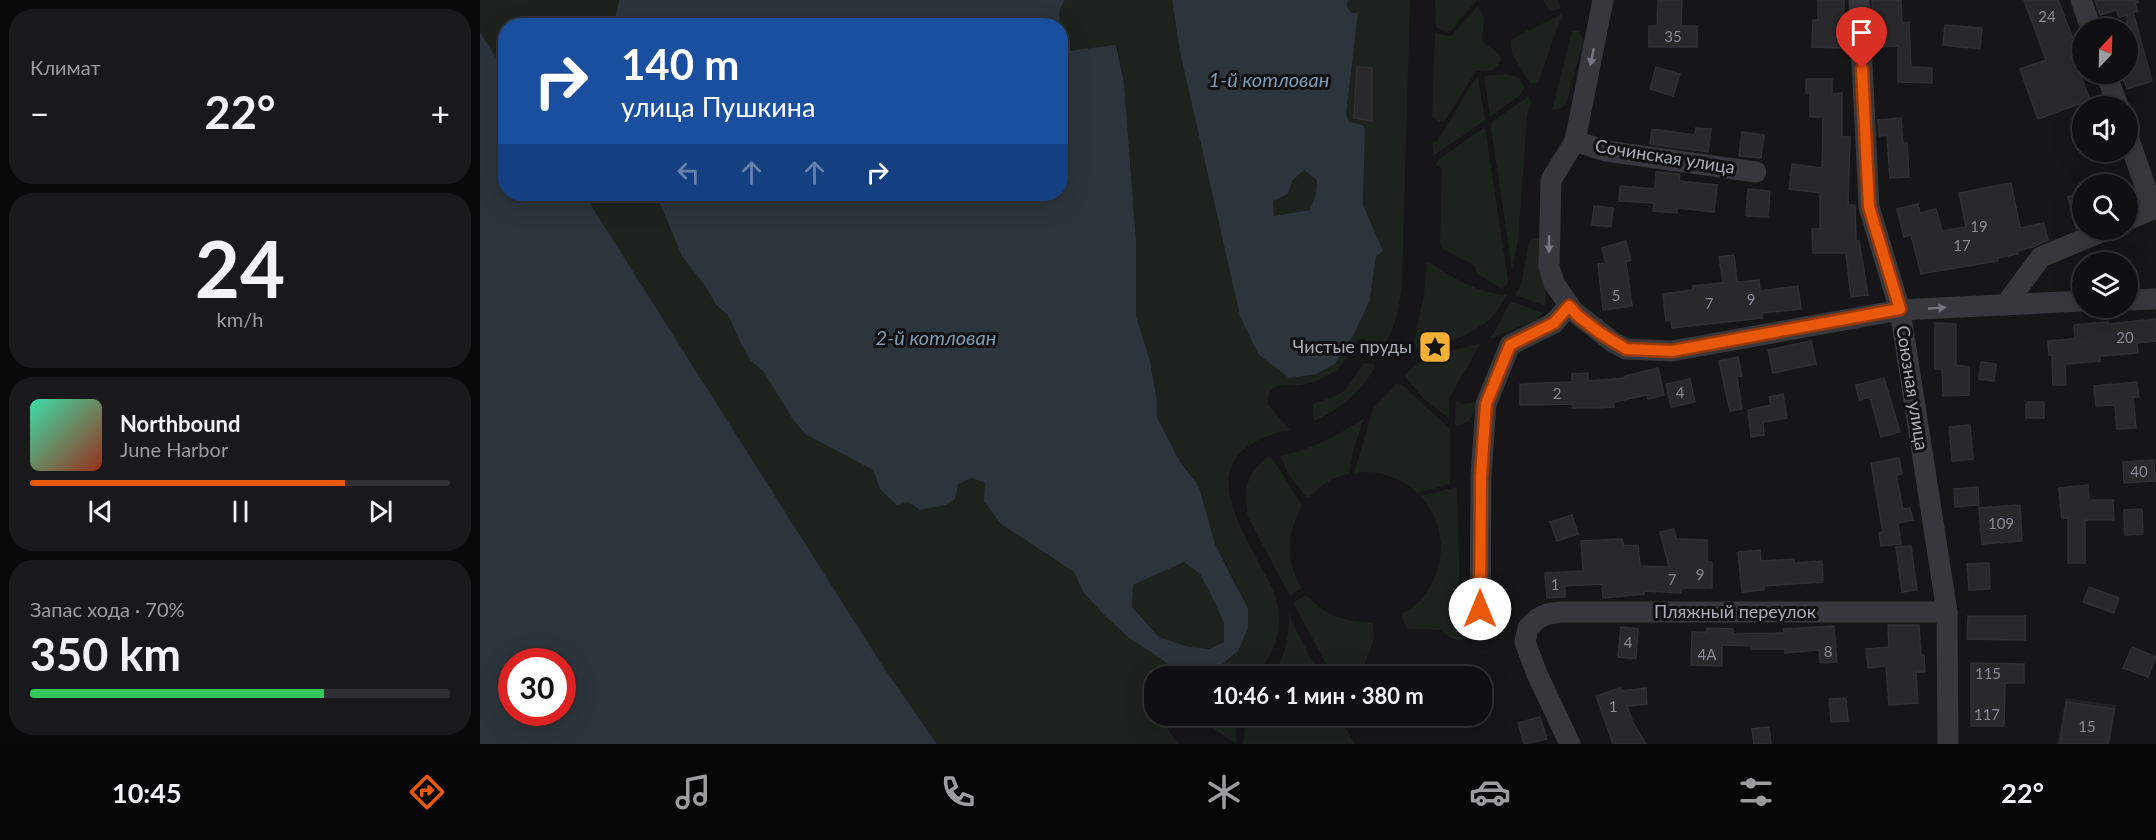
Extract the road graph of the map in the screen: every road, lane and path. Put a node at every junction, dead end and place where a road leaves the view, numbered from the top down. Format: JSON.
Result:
{"nodes":[{"id":1,"x":1603,"y":0,"type":"edge"},
{"id":2,"x":1859,"y":0,"type":"edge"},
{"id":3,"x":2081,"y":0,"type":"edge"},
{"id":4,"x":2087,"y":18,"type":"edge"},
{"id":5,"x":1575,"y":141,"type":"junction"},
{"id":6,"x":2137,"y":162,"type":"edge"},
{"id":7,"x":1756,"y":172,"type":"dead end"},
{"id":8,"x":2154,"y":208,"type":"edge"},
{"id":9,"x":2138,"y":215,"type":"edge"},
{"id":10,"x":2082,"y":240,"type":"edge"},
{"id":11,"x":2156,"y":299,"type":"edge"},
{"id":12,"x":2138,"y":300,"type":"edge"},
{"id":13,"x":2072,"y":301,"type":"edge"},
{"id":14,"x":2006,"y":304,"type":"junction"},
{"id":15,"x":1900,"y":309,"type":"junction"},
{"id":16,"x":1573,"y":311,"type":"junction"},
{"id":17,"x":1947,"y":612,"type":"junction"},
{"id":18,"x":1480,"y":631,"type":"dead end"},
{"id":19,"x":1570,"y":744,"type":"edge"},
{"id":20,"x":1948,"y":744,"type":"edge"}],
"edges":[{"from":1,"to":5,"type":"street","name":"Сочинская улица","one_way":true},
{"from":2,"to":15,"type":"street","name":"Союзная улица"},
{"from":3,"to":4,"type":"street"},
{"from":5,"to":7,"type":"street","name":"Сочинская улица"},
{"from":5,"to":16,"type":"street","name":"Сочинская улица","one_way":true},
{"from":6,"to":8,"type":"street"},
{"from":8,"to":9,"type":"street"},
{"from":10,"to":14,"type":"street"},
{"from":11,"to":12,"type":"street"},
{"from":13,"to":14,"type":"street"},
{"from":15,"to":14,"type":"street","one_way":true},
{"from":15,"to":16,"type":"street"},
{"from":15,"to":17,"type":"street","name":"Союзная улица"},
{"from":16,"to":18,"type":"street"},
{"from":17,"to":19,"type":"street","name":"Пляжный переулок"},
{"from":17,"to":20,"type":"street","name":"Союзная улица"}]}
